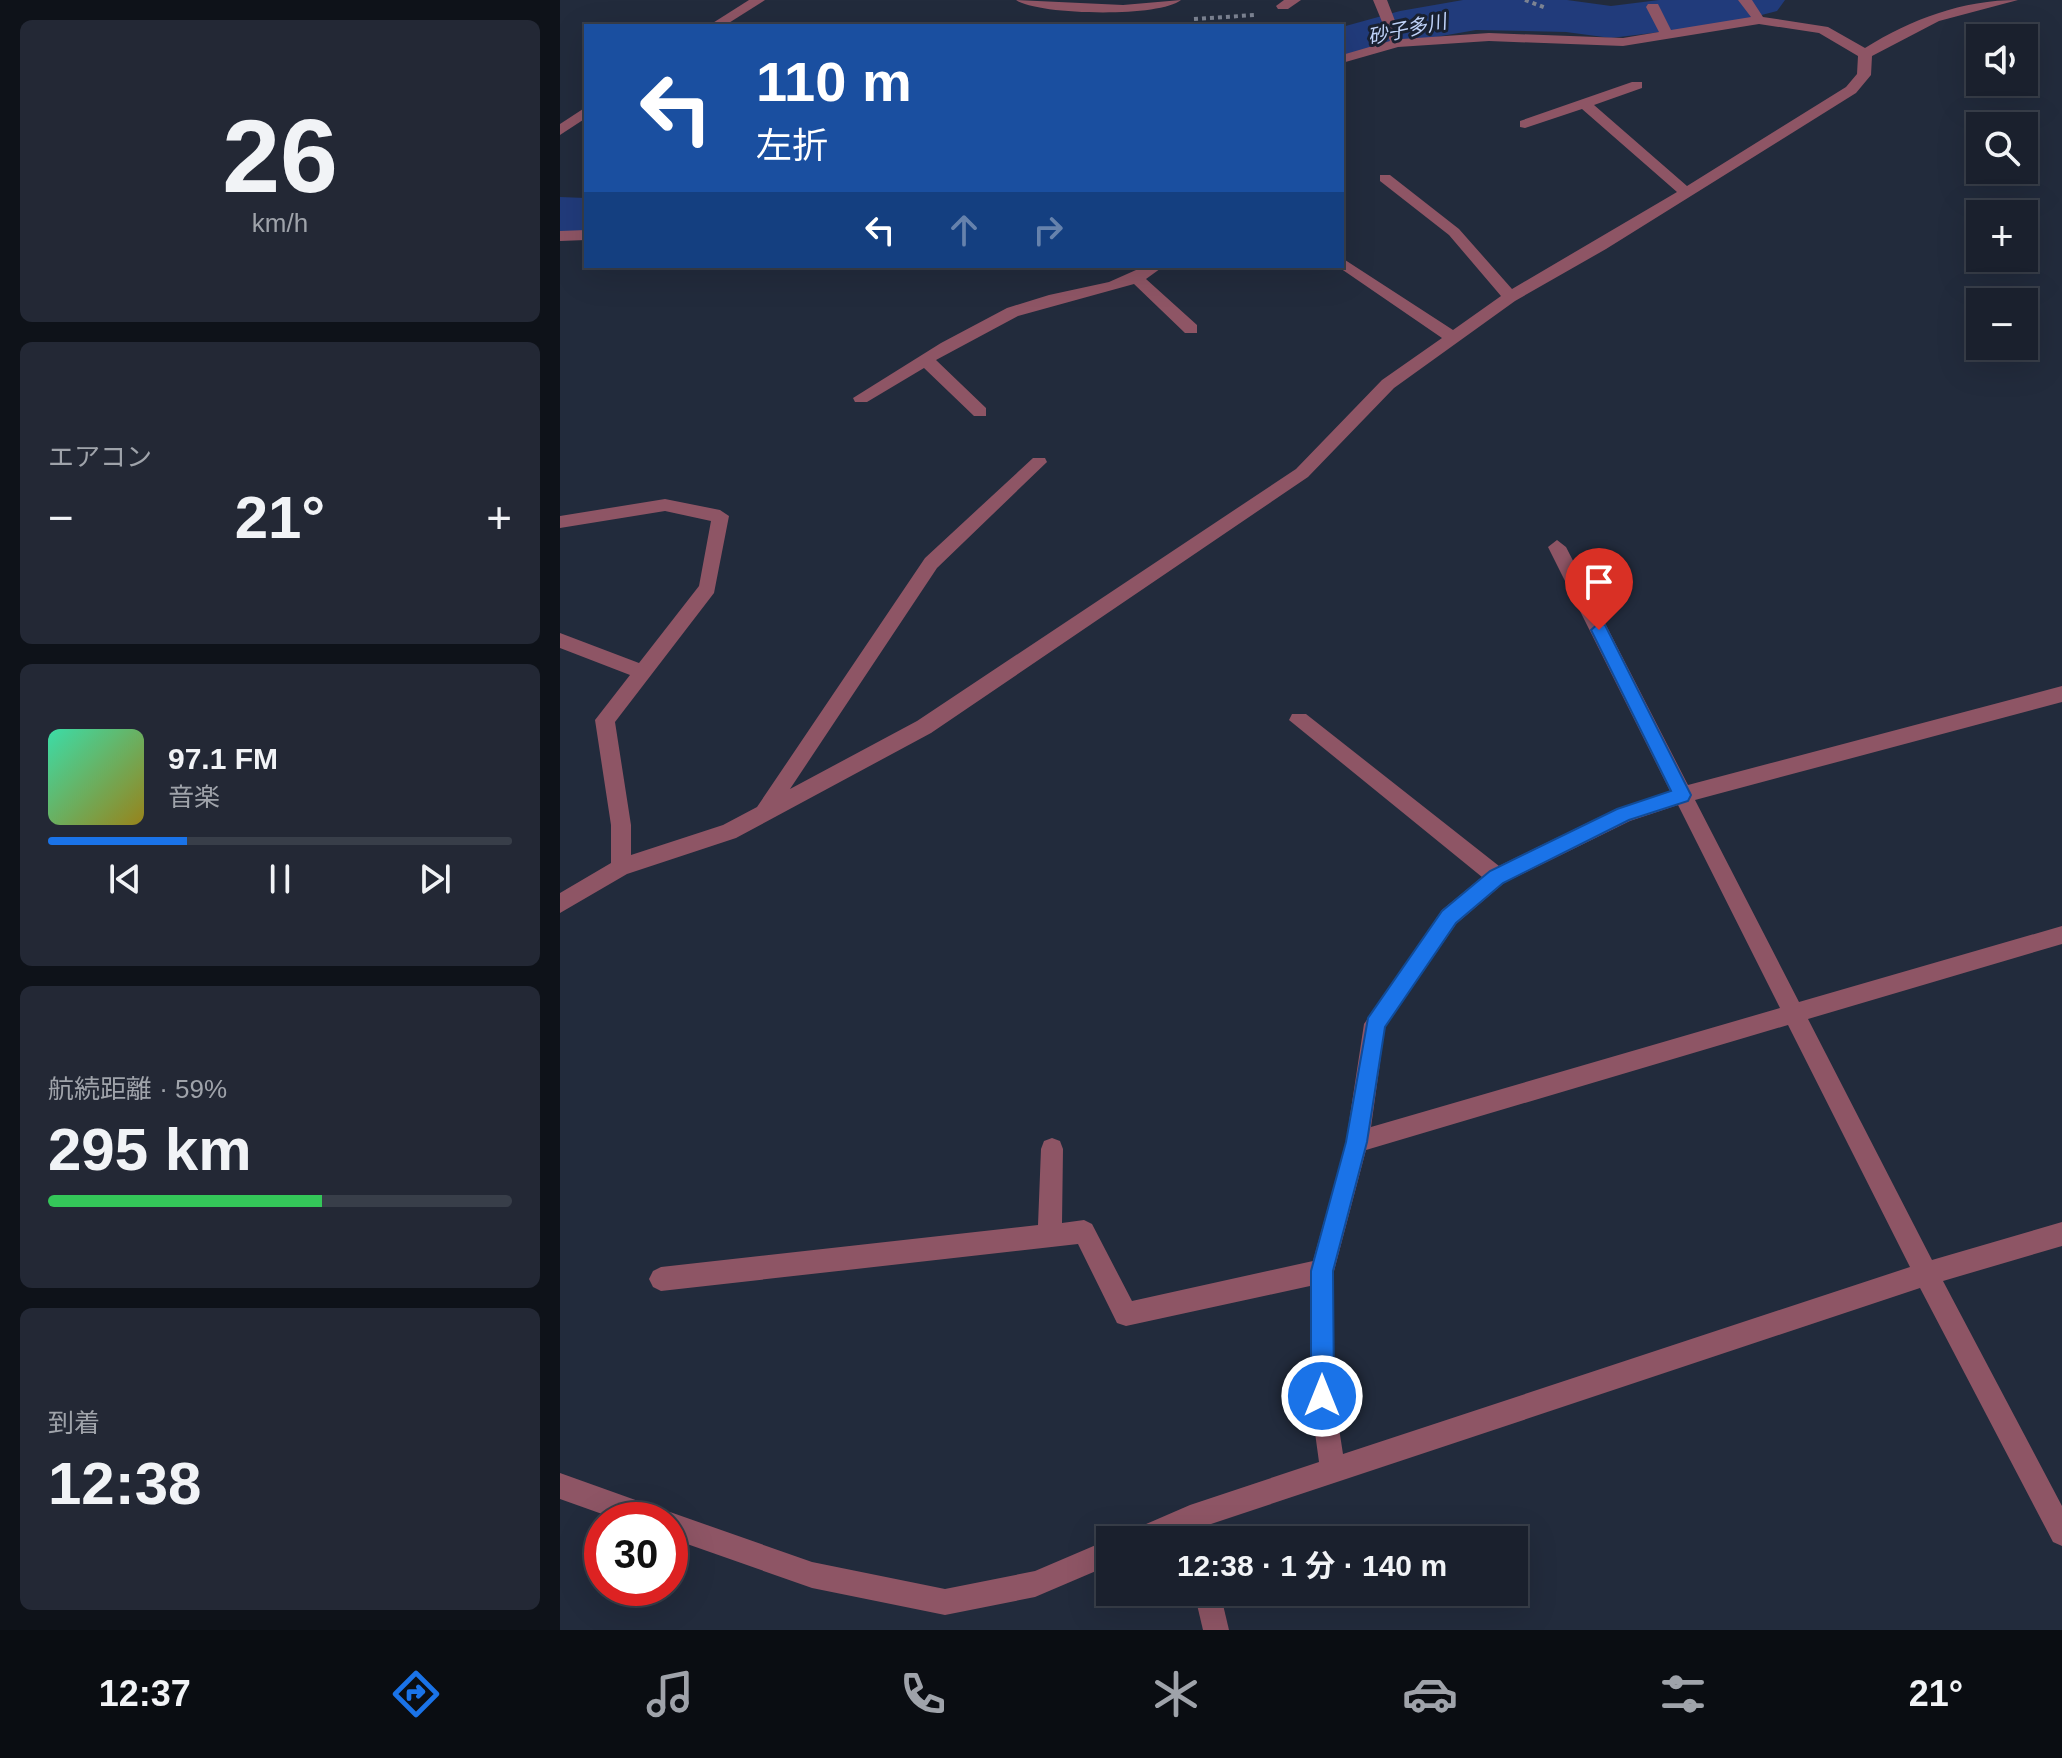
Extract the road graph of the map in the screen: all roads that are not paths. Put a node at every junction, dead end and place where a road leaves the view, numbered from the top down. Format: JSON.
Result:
{"nodes":[{"id":1,"x":758,"y":0,"type":"edge"},
{"id":2,"x":1023,"y":0,"type":"edge"},
{"id":3,"x":1174,"y":0,"type":"edge"},
{"id":4,"x":1380,"y":0,"type":"edge"},
{"id":5,"x":2011,"y":0,"type":"edge"},
{"id":6,"x":1653,"y":7,"type":"dead end"},
{"id":7,"x":1752,"y":10,"type":"edge"},
{"id":8,"x":718,"y":24,"type":"edge"},
{"id":9,"x":1665,"y":30,"type":"junction"},
{"id":10,"x":1396,"y":40,"type":"junction"},
{"id":11,"x":1865,"y":54,"type":"junction"},
{"id":12,"x":1344,"y":58,"type":"edge"},
{"id":13,"x":1637,"y":85,"type":"dead end"},
{"id":14,"x":1585,"y":104,"type":"junction"},
{"id":15,"x":584,"y":113,"type":"edge"},
{"id":16,"x":1525,"y":124,"type":"dead end"},
{"id":17,"x":560,"y":131,"type":"edge"},
{"id":18,"x":1385,"y":178,"type":"dead end"},
{"id":19,"x":1686,"y":192,"type":"junction"},
{"id":20,"x":584,"y":235,"type":"edge"},
{"id":21,"x":560,"y":236,"type":"edge"},
{"id":22,"x":1344,"y":264,"type":"edge"},
{"id":23,"x":1153,"y":268,"type":"edge"},
{"id":24,"x":1138,"y":280,"type":"junction"},
{"id":25,"x":1510,"y":297,"type":"junction"},
{"id":26,"x":1191,"y":329,"type":"dead end"},
{"id":27,"x":1453,"y":338,"type":"junction"},
{"id":28,"x":927,"y":361,"type":"junction"},
{"id":29,"x":861,"y":398,"type":"dead end"},
{"id":30,"x":980,"y":412,"type":"dead end"},
{"id":31,"x":1039,"y":462,"type":"dead end"},
{"id":32,"x":560,"y":522,"type":"edge"},
{"id":33,"x":1557,"y":547,"type":"dead end"},
{"id":34,"x":560,"y":640,"type":"edge"},
{"id":35,"x":643,"y":672,"type":"junction"},
{"id":36,"x":2062,"y":694,"type":"edge"},
{"id":37,"x":1299,"y":720,"type":"dead end"},
{"id":38,"x":1682,"y":795,"type":"junction"},
{"id":39,"x":763,"y":813,"type":"junction"},
{"id":40,"x":621,"y":867,"type":"junction"},
{"id":41,"x":1497,"y":877,"type":"junction"},
{"id":42,"x":560,"y":904,"type":"edge"},
{"id":43,"x":2062,"y":935,"type":"edge"},
{"id":44,"x":1793,"y":1013,"type":"junction"},
{"id":45,"x":1357,"y":1142,"type":"junction"},
{"id":46,"x":1052,"y":1149,"type":"dead end"},
{"id":47,"x":2062,"y":1234,"type":"edge"},
{"id":48,"x":1050,"y":1236,"type":"junction"},
{"id":49,"x":1322,"y":1271,"type":"junction"},
{"id":50,"x":1926,"y":1274,"type":"junction"},
{"id":51,"x":661,"y":1279,"type":"dead end"},
{"id":52,"x":1333,"y":1472,"type":"junction"},
{"id":53,"x":560,"y":1486,"type":"edge"},
{"id":54,"x":605,"y":1502,"type":"edge"},
{"id":55,"x":1200,"y":1526,"type":"edge"},
{"id":56,"x":688,"y":1531,"type":"edge"},
{"id":57,"x":2062,"y":1533,"type":"edge"},
{"id":58,"x":1096,"y":1558,"type":"edge"},
{"id":59,"x":1210,"y":1606,"type":"edge"},
{"id":60,"x":1216,"y":1630,"type":"edge"}],
"edges":[{"from":1,"to":8,"type":"street"},
{"from":2,"to":3,"type":"street"},
{"from":4,"to":10,"type":"street"},
{"from":5,"to":11,"type":"street"},
{"from":6,"to":9,"type":"street"},
{"from":7,"to":9,"type":"street"},
{"from":7,"to":11,"type":"street"},
{"from":9,"to":10,"type":"street"},
{"from":10,"to":12,"type":"street"},
{"from":11,"to":19,"type":"street"},
{"from":13,"to":14,"type":"street"},
{"from":14,"to":16,"type":"street"},
{"from":14,"to":19,"type":"street"},
{"from":15,"to":17,"type":"street"},
{"from":18,"to":25,"type":"street"},
{"from":19,"to":25,"type":"street"},
{"from":20,"to":21,"type":"street"},
{"from":22,"to":27,"type":"street"},
{"from":23,"to":24,"type":"street"},
{"from":24,"to":26,"type":"street"},
{"from":24,"to":28,"type":"street"},
{"from":25,"to":27,"type":"street"},
{"from":27,"to":39,"type":"street"},
{"from":28,"to":29,"type":"street"},
{"from":28,"to":30,"type":"street"},
{"from":31,"to":39,"type":"street"},
{"from":32,"to":35,"type":"street"},
{"from":33,"to":38,"type":"street"},
{"from":34,"to":35,"type":"street"},
{"from":35,"to":40,"type":"street"},
{"from":36,"to":38,"type":"street"},
{"from":37,"to":41,"type":"street"},
{"from":38,"to":41,"type":"street"},
{"from":38,"to":44,"type":"street"},
{"from":39,"to":40,"type":"street"},
{"from":40,"to":42,"type":"street"},
{"from":41,"to":45,"type":"street"},
{"from":43,"to":44,"type":"street"},
{"from":44,"to":45,"type":"street"},
{"from":44,"to":50,"type":"street"},
{"from":45,"to":49,"type":"street"},
{"from":46,"to":48,"type":"street"},
{"from":47,"to":50,"type":"street"},
{"from":48,"to":49,"type":"street"},
{"from":48,"to":51,"type":"street"},
{"from":49,"to":52,"type":"street"},
{"from":50,"to":52,"type":"street"},
{"from":50,"to":57,"type":"street"},
{"from":52,"to":55,"type":"street"},
{"from":53,"to":54,"type":"street"},
{"from":56,"to":58,"type":"street"},
{"from":59,"to":60,"type":"street"}]}
